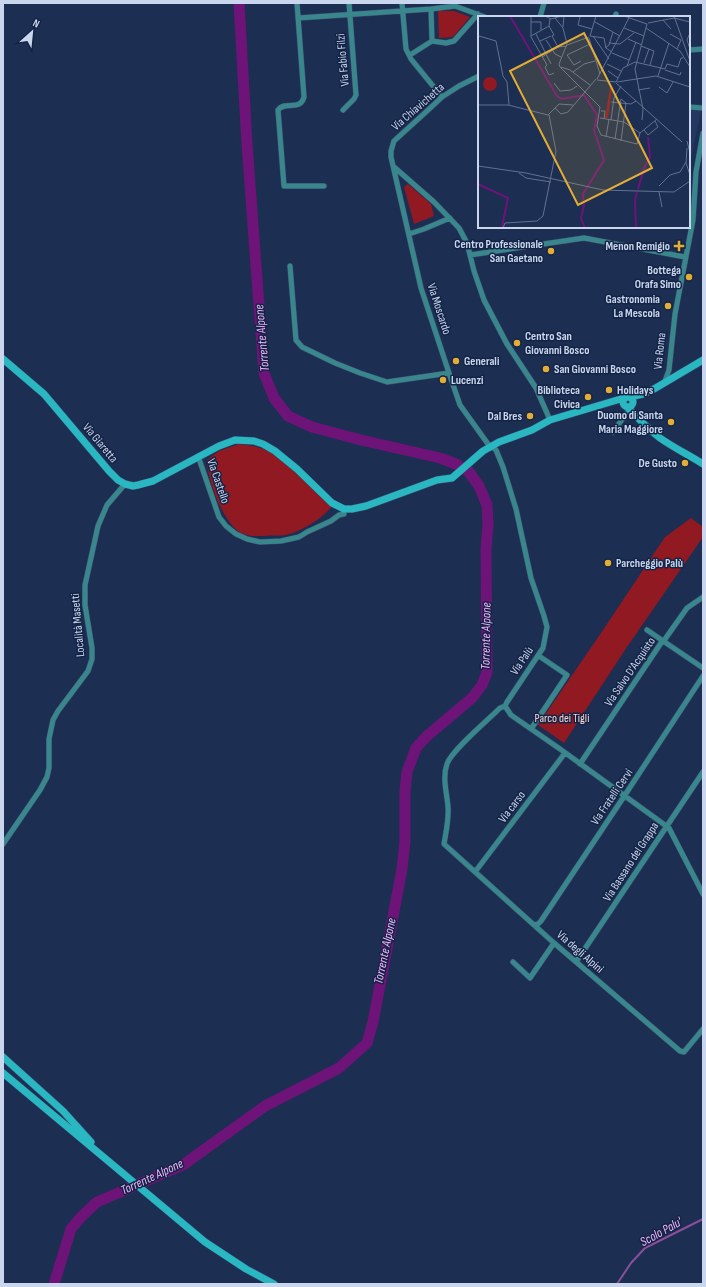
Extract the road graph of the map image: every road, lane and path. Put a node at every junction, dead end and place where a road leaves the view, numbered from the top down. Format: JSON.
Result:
{"nodes":[{"id":1,"x":297,"y":3,"type":"edge"},
{"id":2,"x":349,"y":3,"type":"edge"},
{"id":3,"x":402,"y":3,"type":"edge"},
{"id":4,"x":544,"y":3,"type":"edge"},
{"id":5,"x":455,"y":4,"type":"edge"},
{"id":6,"x":431,"y":9,"type":"junction"},
{"id":7,"x":403,"y":11,"type":"junction"},
{"id":8,"x":478,"y":14,"type":"junction"},
{"id":9,"x":349,"y":15,"type":"junction"},
{"id":10,"x":483,"y":16,"type":"edge"},
{"id":11,"x":540,"y":16,"type":"edge"},
{"id":12,"x":298,"y":18,"type":"junction"},
{"id":13,"x":432,"y":41,"type":"junction"},
{"id":14,"x":690,"y":50,"type":"edge"},
{"id":15,"x":703,"y":50,"type":"edge"},
{"id":16,"x":410,"y":55,"type":"junction"},
{"id":17,"x":478,"y":78,"type":"edge"},
{"id":18,"x":442,"y":97,"type":"junction"},
{"id":19,"x":690,"y":107,"type":"edge"},
{"id":20,"x":703,"y":108,"type":"edge"},
{"id":21,"x":343,"y":110,"type":"dead end"},
{"id":22,"x":703,"y":133,"type":"edge"},
{"id":23,"x":394,"y":167,"type":"junction"},
{"id":24,"x":324,"y":186,"type":"dead end"},
{"id":25,"x":450,"y":218,"type":"junction"},
{"id":26,"x":409,"y":234,"type":"junction"},
{"id":27,"x":470,"y":254,"type":"junction"},
{"id":28,"x":685,"y":257,"type":"junction"},
{"id":29,"x":290,"y":266,"type":"dead end"},
{"id":30,"x":3,"y":360,"type":"edge"},
{"id":31,"x":703,"y":360,"type":"edge"},
{"id":32,"x":448,"y":373,"type":"junction"},
{"id":33,"x":665,"y":381,"type":"junction"},
{"id":34,"x":628,"y":404,"type":"junction"},
{"id":35,"x":550,"y":420,"type":"junction"},
{"id":36,"x":613,"y":432,"type":"dead end"},
{"id":37,"x":491,"y":446,"type":"junction"},
{"id":38,"x":198,"y":456,"type":"junction"},
{"id":39,"x":703,"y":464,"type":"edge"},
{"id":40,"x":125,"y":484,"type":"junction"},
{"id":41,"x":344,"y":508,"type":"junction"},
{"id":42,"x":703,"y":597,"type":"edge"},
{"id":43,"x":647,"y":630,"type":"dead end"},
{"id":44,"x":663,"y":642,"type":"junction"},
{"id":45,"x":539,"y":656,"type":"junction"},
{"id":46,"x":703,"y":668,"type":"edge"},
{"id":47,"x":703,"y":676,"type":"edge"},
{"id":48,"x":505,"y":706,"type":"junction"},
{"id":49,"x":531,"y":729,"type":"junction"},
{"id":50,"x":565,"y":753,"type":"junction"},
{"id":51,"x":580,"y":764,"type":"junction"},
{"id":52,"x":703,"y":772,"type":"edge"},
{"id":53,"x":625,"y":795,"type":"junction"},
{"id":54,"x":666,"y":826,"type":"junction"},
{"id":55,"x":3,"y":844,"type":"edge"},
{"id":56,"x":444,"y":844,"type":"joint"},
{"id":57,"x":475,"y":872,"type":"junction"},
{"id":58,"x":703,"y":894,"type":"edge"},
{"id":59,"x":534,"y":925,"type":"junction"},
{"id":60,"x":554,"y":943,"type":"junction"},
{"id":61,"x":513,"y":962,"type":"dead end"},
{"id":62,"x":576,"y":962,"type":"junction"},
{"id":63,"x":703,"y":1029,"type":"edge"},
{"id":64,"x":3,"y":1057,"type":"edge"},
{"id":65,"x":3,"y":1073,"type":"edge"},
{"id":66,"x":111,"y":1164,"type":"junction"},
{"id":67,"x":274,"y":1284,"type":"edge"}],
"edges":[{"from":1,"to":12,"type":"street"},
{"from":2,"to":9,"type":"street","name":"Via Fabio Filzi"},
{"from":3,"to":7,"type":"street"},
{"from":4,"to":11,"type":"street"},
{"from":5,"to":6,"type":"street"},
{"from":5,"to":8,"type":"street"},
{"from":6,"to":7,"type":"street"},
{"from":6,"to":13,"type":"street"},
{"from":7,"to":9,"type":"street"},
{"from":7,"to":16,"type":"street"},
{"from":8,"to":10,"type":"street"},
{"from":8,"to":13,"type":"street"},
{"from":9,"to":12,"type":"street"},
{"from":9,"to":21,"type":"street","name":"Via Fabio Filzi"},
{"from":12,"to":24,"type":"street"},
{"from":13,"to":16,"type":"street"},
{"from":14,"to":15,"type":"street"},
{"from":16,"to":18,"type":"street"},
{"from":17,"to":18,"type":"street","name":"Via Chiavichetta"},
{"from":18,"to":23,"type":"street","name":"Via Chiavichetta"},
{"from":19,"to":20,"type":"street"},
{"from":22,"to":28,"type":"street","name":"Via Roma"},
{"from":23,"to":25,"type":"street"},
{"from":23,"to":26,"type":"street","name":"Via Moscardo"},
{"from":25,"to":26,"type":"street"},
{"from":25,"to":27,"type":"street"},
{"from":26,"to":32,"type":"street","name":"Via Moscardo"},
{"from":27,"to":28,"type":"street"},
{"from":27,"to":35,"type":"street"},
{"from":28,"to":33,"type":"street","name":"Via Roma"},
{"from":29,"to":32,"type":"street"},
{"from":30,"to":40,"type":"street","name":"Via Giaretta"},
{"from":31,"to":33,"type":"street"},
{"from":32,"to":37,"type":"street","name":"Via Moscardo"},
{"from":33,"to":34,"type":"street"},
{"from":34,"to":35,"type":"street"},
{"from":34,"to":36,"type":"street"},
{"from":34,"to":39,"type":"street"},
{"from":35,"to":37,"type":"street"},
{"from":37,"to":41,"type":"street"},
{"from":37,"to":45,"type":"street","name":"Via Palù"},
{"from":38,"to":40,"type":"street"},
{"from":38,"to":41,"type":"street","name":"Via Castello"},
{"from":38,"to":41,"type":"street","name":"Via Castello"},
{"from":40,"to":55,"type":"street","name":"Località Masetti"},
{"from":42,"to":44,"type":"street","name":"Via Salvo D'Acquisto"},
{"from":43,"to":44,"type":"street"},
{"from":44,"to":46,"type":"street"},
{"from":44,"to":51,"type":"street","name":"Via Salvo D'Acquisto"},
{"from":45,"to":48,"type":"street","name":"Via Palù"},
{"from":45,"to":49,"type":"street"},
{"from":47,"to":53,"type":"street","name":"Via Fratelli Cervi"},
{"from":48,"to":49,"type":"street"},
{"from":48,"to":56,"type":"street","name":"Via Palù"},
{"from":49,"to":50,"type":"street"},
{"from":50,"to":51,"type":"street"},
{"from":50,"to":57,"type":"street","name":"Via carso"},
{"from":51,"to":53,"type":"street"},
{"from":52,"to":54,"type":"street","name":"Via Bassano del Grappa"},
{"from":53,"to":54,"type":"street"},
{"from":53,"to":59,"type":"street","name":"Via Fratelli Cervi"},
{"from":54,"to":58,"type":"street"},
{"from":54,"to":62,"type":"street","name":"Via Bassano del Grappa"},
{"from":56,"to":57,"type":"street","name":"Via degli Alpini"},
{"from":57,"to":59,"type":"street","name":"Via degli Alpini"},
{"from":59,"to":60,"type":"street","name":"Via degli Alpini"},
{"from":60,"to":61,"type":"street"},
{"from":60,"to":62,"type":"street","name":"Via degli Alpini"},
{"from":62,"to":63,"type":"street","name":"Via degli Alpini"},
{"from":64,"to":66,"type":"street"},
{"from":65,"to":66,"type":"street"},
{"from":66,"to":67,"type":"street"}]}
